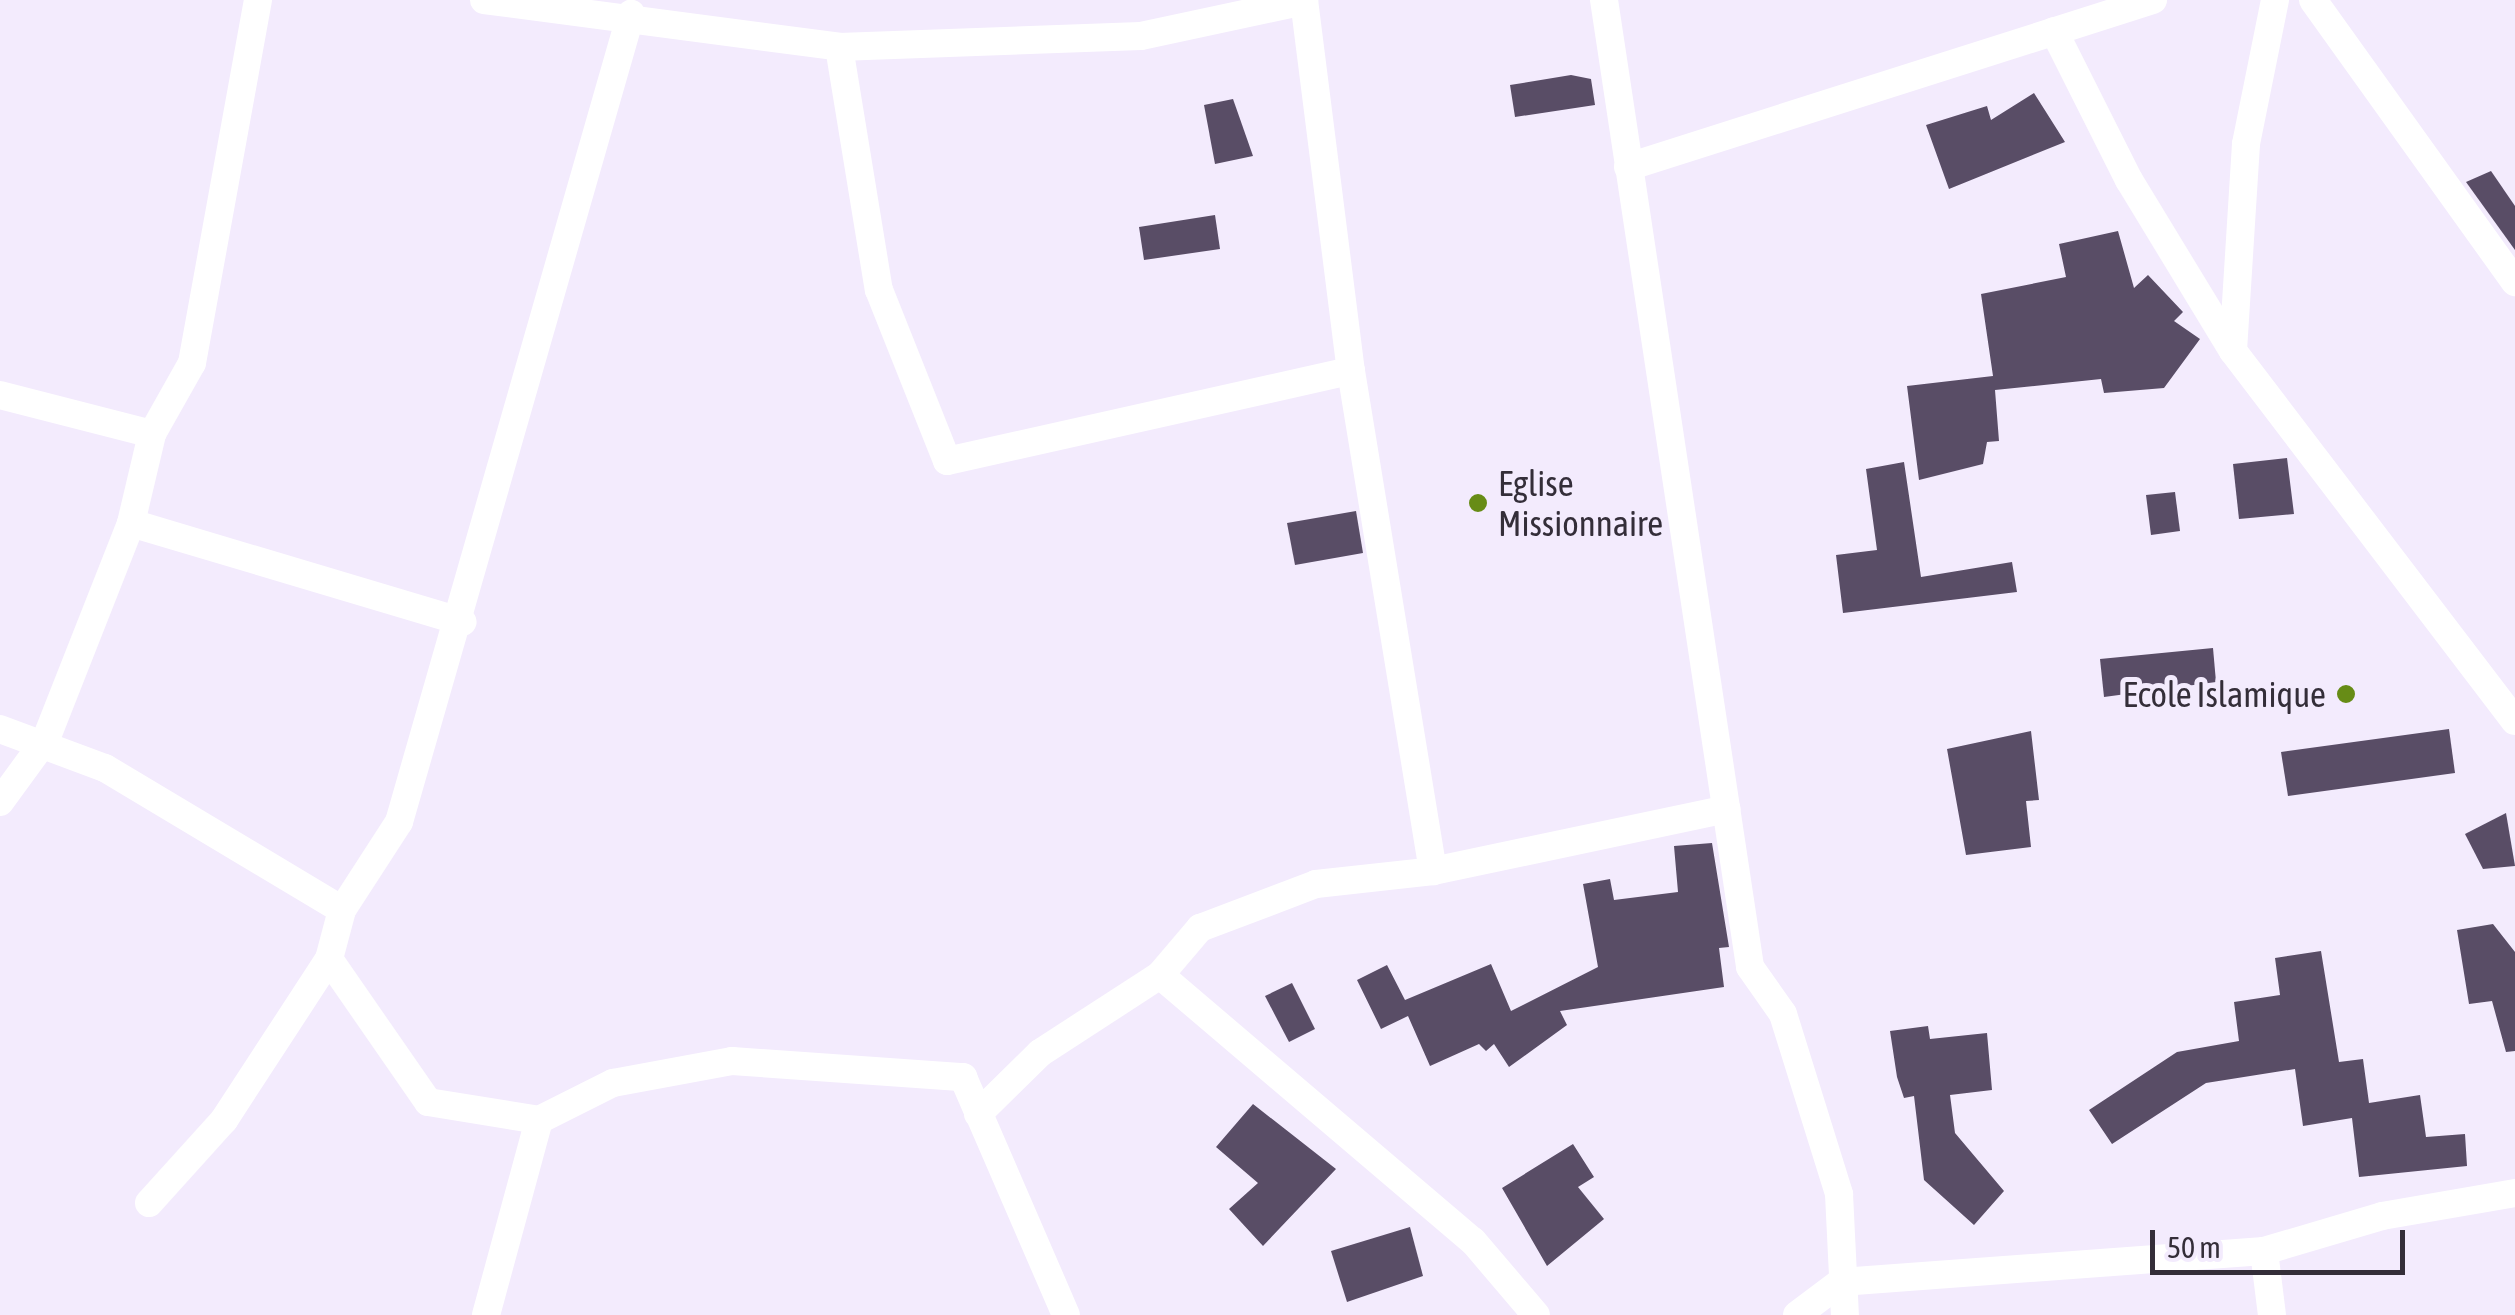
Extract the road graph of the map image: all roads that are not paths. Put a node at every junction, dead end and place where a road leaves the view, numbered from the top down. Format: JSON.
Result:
{"nodes":[{"id":1,"x":258,"y":0,"type":"edge"},
{"id":2,"x":484,"y":0,"type":"edge"},
{"id":3,"x":1604,"y":0,"type":"edge"},
{"id":4,"x":2154,"y":0,"type":"edge"},
{"id":5,"x":2275,"y":0,"type":"edge"},
{"id":6,"x":2313,"y":0,"type":"edge"},
{"id":7,"x":1304,"y":1,"type":"edge"},
{"id":8,"x":631,"y":14,"type":"junction"},
{"id":9,"x":2054,"y":32,"type":"junction"},
{"id":10,"x":839,"y":46,"type":"junction"},
{"id":11,"x":1628,"y":166,"type":"junction"},
{"id":12,"x":2512,"y":274,"type":"edge"},
{"id":13,"x":2233,"y":351,"type":"junction"},
{"id":14,"x":1350,"y":371,"type":"junction"},
{"id":15,"x":0,"y":395,"type":"edge"},
{"id":16,"x":152,"y":434,"type":"junction"},
{"id":17,"x":130,"y":523,"type":"junction"},
{"id":18,"x":463,"y":622,"type":"junction"},
{"id":19,"x":2515,"y":721,"type":"edge"},
{"id":20,"x":0,"y":728,"type":"edge"},
{"id":21,"x":46,"y":739,"type":"junction"},
{"id":22,"x":0,"y":802,"type":"edge"},
{"id":23,"x":1727,"y":809,"type":"junction"},
{"id":24,"x":1433,"y":871,"type":"junction"},
{"id":25,"x":342,"y":910,"type":"junction"},
{"id":26,"x":329,"y":959,"type":"junction"},
{"id":27,"x":1160,"y":975,"type":"junction"},
{"id":28,"x":978,"y":1114,"type":"junction"},
{"id":29,"x":538,"y":1120,"type":"junction"},
{"id":30,"x":2515,"y":1193,"type":"edge"},
{"id":31,"x":149,"y":1204,"type":"dead end"},
{"id":32,"x":2264,"y":1251,"type":"junction"},
{"id":33,"x":1841,"y":1282,"type":"junction"},
{"id":34,"x":486,"y":1315,"type":"edge"},
{"id":35,"x":1066,"y":1315,"type":"edge"},
{"id":36,"x":1536,"y":1315,"type":"edge"},
{"id":37,"x":1797,"y":1315,"type":"edge"},
{"id":38,"x":1845,"y":1315,"type":"edge"},
{"id":39,"x":2272,"y":1315,"type":"edge"}],
"edges":[{"from":1,"to":16,"type":"street"},
{"from":2,"to":8,"type":"street"},
{"from":3,"to":11,"type":"street"},
{"from":4,"to":9,"type":"street"},
{"from":5,"to":13,"type":"street"},
{"from":6,"to":12,"type":"street"},
{"from":7,"to":10,"type":"street"},
{"from":7,"to":14,"type":"street"},
{"from":8,"to":10,"type":"street"},
{"from":8,"to":18,"type":"street"},
{"from":9,"to":11,"type":"street"},
{"from":9,"to":13,"type":"street"},
{"from":10,"to":14,"type":"street"},
{"from":11,"to":23,"type":"street"},
{"from":13,"to":19,"type":"street"},
{"from":14,"to":24,"type":"street"},
{"from":15,"to":16,"type":"street"},
{"from":16,"to":17,"type":"street"},
{"from":17,"to":18,"type":"street"},
{"from":17,"to":21,"type":"street"},
{"from":18,"to":25,"type":"street"},
{"from":20,"to":21,"type":"street"},
{"from":21,"to":22,"type":"street"},
{"from":21,"to":25,"type":"street"},
{"from":23,"to":24,"type":"street"},
{"from":23,"to":33,"type":"street"},
{"from":24,"to":27,"type":"street"},
{"from":25,"to":26,"type":"street"},
{"from":26,"to":29,"type":"street"},
{"from":26,"to":31,"type":"street"},
{"from":27,"to":28,"type":"street"},
{"from":27,"to":36,"type":"street"},
{"from":28,"to":29,"type":"street"},
{"from":28,"to":35,"type":"street"},
{"from":29,"to":34,"type":"street"},
{"from":30,"to":32,"type":"street"},
{"from":32,"to":33,"type":"street"},
{"from":32,"to":39,"type":"street"},
{"from":33,"to":37,"type":"street"},
{"from":33,"to":38,"type":"street"}]}
